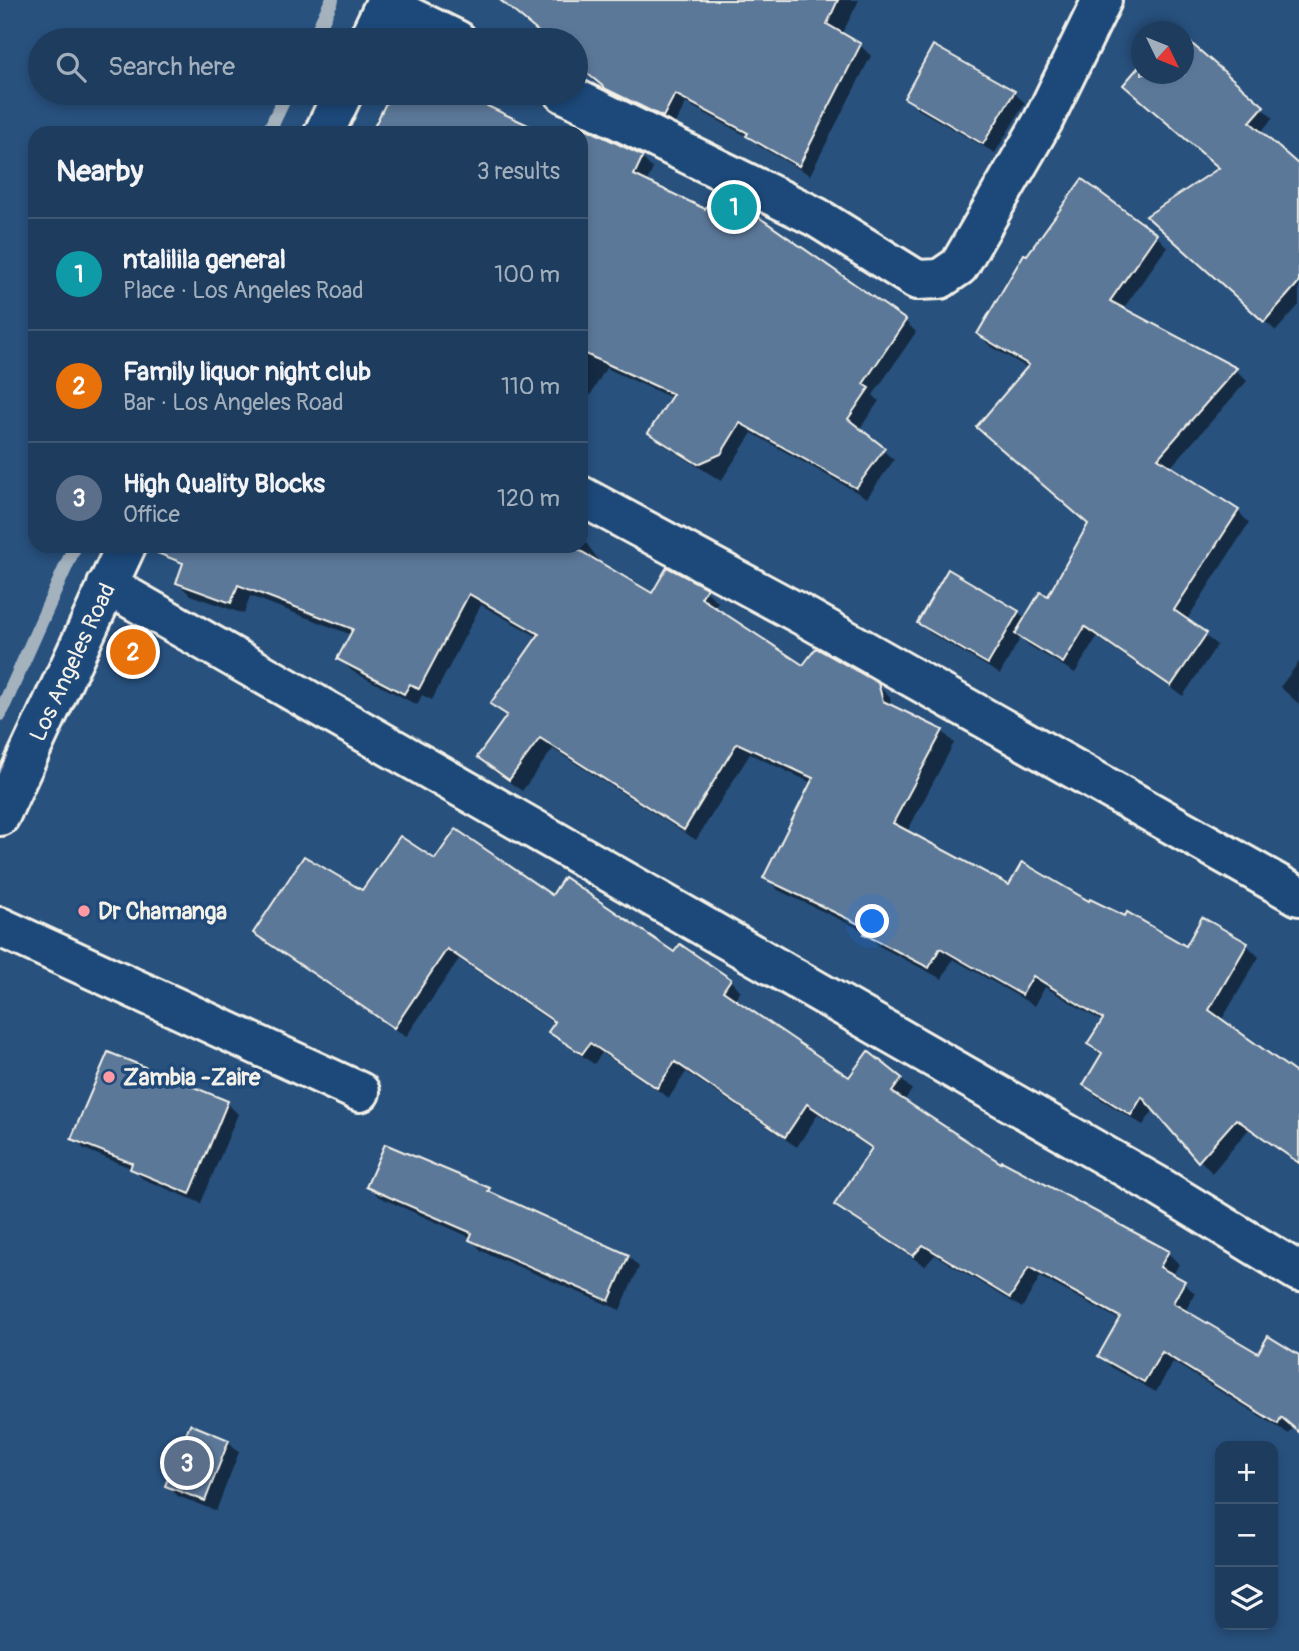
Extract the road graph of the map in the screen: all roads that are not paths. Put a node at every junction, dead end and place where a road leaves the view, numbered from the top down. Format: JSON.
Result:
{"nodes":[{"id":1,"x":1102,"y":0,"type":"edge"},
{"id":2,"x":386,"y":2,"type":"edge"},
{"id":3,"x":374,"y":28,"type":"edge"},
{"id":4,"x":435,"y":28,"type":"edge"},
{"id":5,"x":337,"y":105,"type":"edge"},
{"id":6,"x":588,"y":105,"type":"edge"},
{"id":7,"x":327,"y":126,"type":"edge"},
{"id":8,"x":588,"y":500,"type":"edge"},
{"id":9,"x":123,"y":553,"type":"edge"},
{"id":10,"x":107,"y":586,"type":"junction"},
{"id":11,"x":0,"y":817,"type":"edge"},
{"id":12,"x":1299,"y":896,"type":"edge"},
{"id":13,"x":0,"y":927,"type":"edge"},
{"id":14,"x":360,"y":1093,"type":"dead end"},
{"id":15,"x":1299,"y":1272,"type":"edge"}],
"edges":[{"from":1,"to":6,"type":"street"},
{"from":2,"to":3,"type":"street"},
{"from":2,"to":4,"type":"street"},
{"from":5,"to":7,"type":"street"},
{"from":8,"to":12,"type":"street"},
{"from":9,"to":10,"type":"street","name":"Los Angeles Road"},
{"from":10,"to":11,"type":"street","name":"Los Angeles Road"},
{"from":10,"to":15,"type":"street"},
{"from":13,"to":14,"type":"street"}]}
